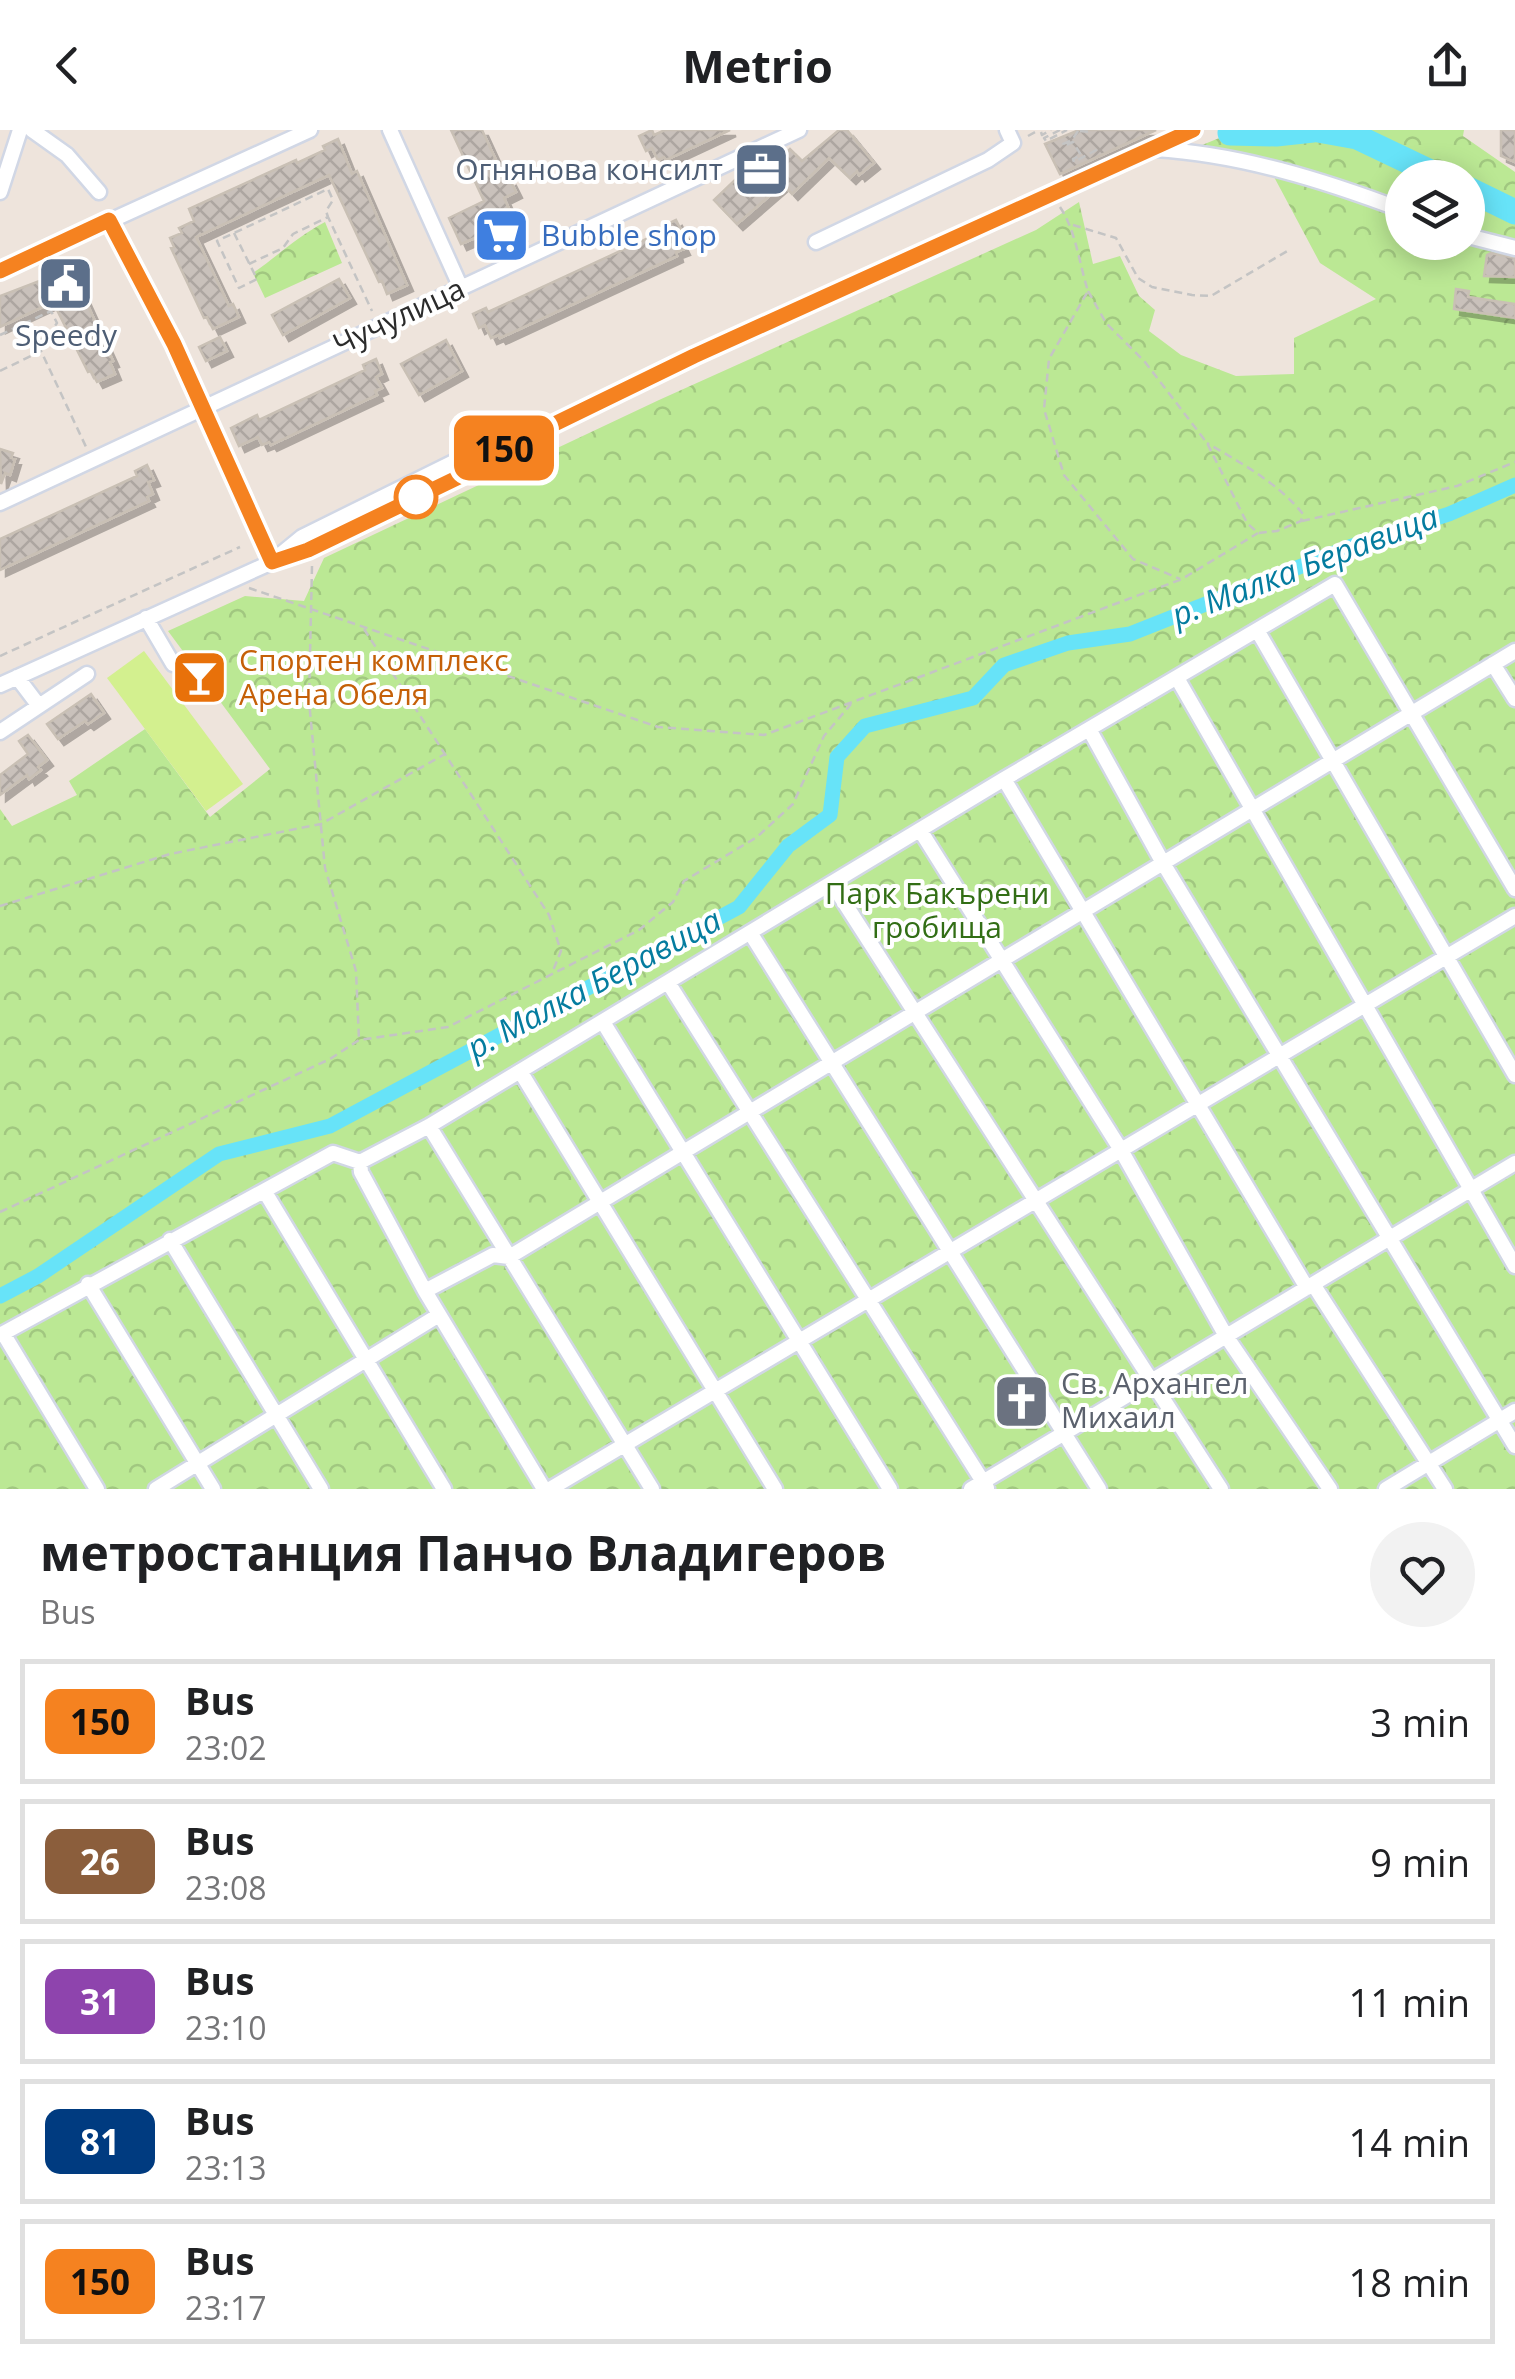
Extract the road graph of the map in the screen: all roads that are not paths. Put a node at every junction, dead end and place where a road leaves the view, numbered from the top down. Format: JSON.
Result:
{"nodes":[{"id":1,"x":20,"y":130,"type":"edge"},
{"id":2,"x":32,"y":130,"type":"edge"},
{"id":3,"x":310,"y":130,"type":"edge"},
{"id":4,"x":390,"y":130,"type":"edge"},
{"id":5,"x":798,"y":130,"type":"edge"},
{"id":6,"x":1006,"y":130,"type":"edge"},
{"id":7,"x":1189,"y":131,"type":"edge"},
{"id":8,"x":1149,"y":148,"type":"junction"},
{"id":9,"x":0,"y":192,"type":"edge"},
{"id":10,"x":99,"y":192,"type":"dead end"},
{"id":11,"x":1385,"y":205,"type":"edge"},
{"id":12,"x":109,"y":220,"type":"junction"},
{"id":13,"x":1485,"y":240,"type":"edge"},
{"id":14,"x":816,"y":242,"type":"dead end"},
{"id":15,"x":1515,"y":248,"type":"edge"},
{"id":16,"x":0,"y":272,"type":"edge"},
{"id":17,"x":461,"y":288,"type":"junction"},
{"id":18,"x":203,"y":408,"type":"junction"},
{"id":19,"x":0,"y":503,"type":"edge"},
{"id":20,"x":272,"y":562,"type":"junction"},
{"id":21,"x":146,"y":618,"type":"junction"},
{"id":22,"x":1257,"y":630,"type":"junction"},
{"id":23,"x":1515,"y":651,"type":"edge"},
{"id":24,"x":173,"y":664,"type":"dead end"},
{"id":25,"x":1494,"y":664,"type":"junction"},
{"id":26,"x":86,"y":674,"type":"dead end"},
{"id":27,"x":17,"y":678,"type":"junction"},
{"id":28,"x":1178,"y":678,"type":"junction"},
{"id":29,"x":0,"y":685,"type":"edge"},
{"id":30,"x":1515,"y":700,"type":"edge"},
{"id":31,"x":39,"y":706,"type":"junction"},
{"id":32,"x":1412,"y":714,"type":"junction"},
{"id":33,"x":1089,"y":728,"type":"junction"},
{"id":34,"x":0,"y":732,"type":"edge"},
{"id":35,"x":1333,"y":761,"type":"junction"},
{"id":36,"x":1004,"y":779,"type":"junction"},
{"id":37,"x":1252,"y":809,"type":"junction"},
{"id":38,"x":920,"y":830,"type":"junction"},
{"id":39,"x":1163,"y":863,"type":"junction"},
{"id":40,"x":833,"y":885,"type":"junction"},
{"id":41,"x":1515,"y":889,"type":"edge"},
{"id":42,"x":1083,"y":911,"type":"junction"},
{"id":43,"x":1515,"y":916,"type":"edge"},
{"id":44,"x":751,"y":934,"type":"junction"},
{"id":45,"x":1446,"y":956,"type":"junction"},
{"id":46,"x":1002,"y":960,"type":"junction"},
{"id":47,"x":669,"y":984,"type":"junction"},
{"id":48,"x":1365,"y":1005,"type":"junction"},
{"id":49,"x":914,"y":1012,"type":"junction"},
{"id":50,"x":603,"y":1022,"type":"junction"},
{"id":51,"x":1280,"y":1056,"type":"junction"},
{"id":52,"x":832,"y":1062,"type":"junction"},
{"id":53,"x":520,"y":1071,"type":"junction"},
{"id":54,"x":1515,"y":1075,"type":"edge"},
{"id":55,"x":1198,"y":1104,"type":"junction"},
{"id":56,"x":750,"y":1112,"type":"junction"},
{"id":57,"x":429,"y":1126,"type":"junction"},
{"id":58,"x":1122,"y":1150,"type":"junction"},
{"id":59,"x":683,"y":1152,"type":"junction"},
{"id":60,"x":360,"y":1162,"type":"junction"},
{"id":61,"x":1515,"y":1163,"type":"edge"},
{"id":62,"x":1471,"y":1190,"type":"junction"},
{"id":63,"x":265,"y":1192,"type":"junction"},
{"id":64,"x":1036,"y":1201,"type":"junction"},
{"id":65,"x":600,"y":1202,"type":"junction"},
{"id":66,"x":1390,"y":1238,"type":"junction"},
{"id":67,"x":170,"y":1240,"type":"junction"},
{"id":68,"x":950,"y":1252,"type":"junction"},
{"id":69,"x":509,"y":1257,"type":"junction"},
{"id":70,"x":1515,"y":1266,"type":"edge"},
{"id":71,"x":88,"y":1284,"type":"junction"},
{"id":72,"x":1310,"y":1286,"type":"junction"},
{"id":73,"x":424,"y":1291,"type":"junction"},
{"id":74,"x":868,"y":1300,"type":"junction"},
{"id":75,"x":439,"y":1315,"type":"junction"},
{"id":76,"x":2,"y":1334,"type":"edge"},
{"id":77,"x":1226,"y":1336,"type":"junction"},
{"id":78,"x":800,"y":1341,"type":"junction"},
{"id":79,"x":366,"y":1360,"type":"junction"},
{"id":80,"x":1151,"y":1381,"type":"junction"},
{"id":81,"x":715,"y":1391,"type":"junction"},
{"id":82,"x":1515,"y":1412,"type":"edge"},
{"id":83,"x":276,"y":1415,"type":"junction"},
{"id":84,"x":1500,"y":1420,"type":"junction"},
{"id":85,"x":1064,"y":1433,"type":"junction"},
{"id":86,"x":625,"y":1445,"type":"junction"},
{"id":87,"x":1515,"y":1446,"type":"edge"},
{"id":88,"x":1428,"y":1463,"type":"junction"},
{"id":89,"x":198,"y":1464,"type":"junction"},
{"id":90,"x":980,"y":1487,"type":"edge"},
{"id":91,"x":97,"y":1489,"type":"edge"},
{"id":92,"x":156,"y":1489,"type":"edge"},
{"id":93,"x":213,"y":1489,"type":"edge"},
{"id":94,"x":321,"y":1489,"type":"edge"},
{"id":95,"x":444,"y":1489,"type":"edge"},
{"id":96,"x":547,"y":1489,"type":"edge"},
{"id":97,"x":652,"y":1489,"type":"edge"},
{"id":98,"x":775,"y":1489,"type":"edge"},
{"id":99,"x":890,"y":1489,"type":"edge"},
{"id":100,"x":1099,"y":1489,"type":"edge"},
{"id":101,"x":1221,"y":1489,"type":"edge"},
{"id":102,"x":1330,"y":1489,"type":"edge"},
{"id":103,"x":1386,"y":1489,"type":"edge"},
{"id":104,"x":1445,"y":1489,"type":"edge"}],
"edges":[{"from":1,"to":9,"type":"street"},
{"from":2,"to":10,"type":"street"},
{"from":3,"to":12,"type":"street"},
{"from":4,"to":17,"type":"street"},
{"from":5,"to":17,"type":"street","name":"Чучулица"},
{"from":6,"to":14,"type":"street"},
{"from":7,"to":8,"type":"street"},
{"from":8,"to":11,"type":"street"},
{"from":8,"to":20,"type":"street"},
{"from":12,"to":16,"type":"street"},
{"from":12,"to":18,"type":"street"},
{"from":13,"to":15,"type":"street"},
{"from":17,"to":18,"type":"street","name":"Чучулица"},
{"from":18,"to":19,"type":"street","name":"Чучулица"},
{"from":18,"to":20,"type":"street"},
{"from":20,"to":21,"type":"street"},
{"from":21,"to":24,"type":"street"},
{"from":21,"to":27,"type":"street"},
{"from":22,"to":28,"type":"street"},
{"from":22,"to":32,"type":"street"},
{"from":22,"to":35,"type":"street"},
{"from":23,"to":25,"type":"street"},
{"from":25,"to":30,"type":"street"},
{"from":25,"to":32,"type":"street"},
{"from":26,"to":31,"type":"street"},
{"from":27,"to":29,"type":"street"},
{"from":27,"to":31,"type":"street"},
{"from":28,"to":33,"type":"street"},
{"from":28,"to":37,"type":"street"},
{"from":31,"to":34,"type":"street"},
{"from":32,"to":35,"type":"street"},
{"from":32,"to":41,"type":"street"},
{"from":33,"to":36,"type":"street"},
{"from":33,"to":39,"type":"street"},
{"from":35,"to":37,"type":"street"},
{"from":35,"to":45,"type":"street"},
{"from":36,"to":38,"type":"street"},
{"from":36,"to":42,"type":"street"},
{"from":37,"to":39,"type":"street"},
{"from":37,"to":48,"type":"street"},
{"from":38,"to":40,"type":"street"},
{"from":38,"to":46,"type":"street"},
{"from":39,"to":42,"type":"street"},
{"from":39,"to":51,"type":"street"},
{"from":40,"to":44,"type":"street"},
{"from":40,"to":49,"type":"street"},
{"from":42,"to":46,"type":"street"},
{"from":42,"to":55,"type":"street"},
{"from":43,"to":45,"type":"street"},
{"from":44,"to":47,"type":"street"},
{"from":44,"to":52,"type":"street"},
{"from":45,"to":48,"type":"street"},
{"from":45,"to":54,"type":"street"},
{"from":46,"to":49,"type":"street"},
{"from":46,"to":58,"type":"street"},
{"from":47,"to":50,"type":"street"},
{"from":47,"to":56,"type":"street"},
{"from":48,"to":51,"type":"street"},
{"from":48,"to":62,"type":"street"},
{"from":49,"to":52,"type":"street"},
{"from":49,"to":64,"type":"street"},
{"from":50,"to":53,"type":"street"},
{"from":50,"to":59,"type":"street"},
{"from":51,"to":55,"type":"street"},
{"from":51,"to":66,"type":"street"},
{"from":52,"to":56,"type":"street"},
{"from":52,"to":68,"type":"street"},
{"from":53,"to":57,"type":"street"},
{"from":53,"to":65,"type":"street"},
{"from":55,"to":58,"type":"street"},
{"from":55,"to":72,"type":"street"},
{"from":56,"to":59,"type":"street"},
{"from":56,"to":74,"type":"street"},
{"from":57,"to":60,"type":"street"},
{"from":57,"to":69,"type":"street"},
{"from":58,"to":64,"type":"street"},
{"from":58,"to":77,"type":"street"},
{"from":59,"to":65,"type":"street"},
{"from":59,"to":78,"type":"street"},
{"from":60,"to":63,"type":"street"},
{"from":60,"to":73,"type":"street"},
{"from":61,"to":62,"type":"street"},
{"from":62,"to":66,"type":"street"},
{"from":62,"to":70,"type":"street"},
{"from":63,"to":67,"type":"street"},
{"from":63,"to":79,"type":"street"},
{"from":64,"to":68,"type":"street"},
{"from":64,"to":80,"type":"street"},
{"from":65,"to":69,"type":"street"},
{"from":65,"to":81,"type":"street"},
{"from":66,"to":72,"type":"street"},
{"from":66,"to":84,"type":"street"},
{"from":67,"to":71,"type":"street"},
{"from":67,"to":83,"type":"street"},
{"from":68,"to":74,"type":"street"},
{"from":68,"to":85,"type":"street"},
{"from":69,"to":73,"type":"street"},
{"from":69,"to":86,"type":"street"},
{"from":71,"to":76,"type":"street"},
{"from":71,"to":89,"type":"street"},
{"from":72,"to":77,"type":"street"},
{"from":72,"to":88,"type":"street"},
{"from":73,"to":75,"type":"street"},
{"from":74,"to":78,"type":"street"},
{"from":74,"to":90,"type":"street"},
{"from":75,"to":79,"type":"street"},
{"from":75,"to":96,"type":"street"},
{"from":76,"to":91,"type":"street"},
{"from":77,"to":80,"type":"street"},
{"from":77,"to":102,"type":"street"},
{"from":78,"to":81,"type":"street"},
{"from":78,"to":99,"type":"street"},
{"from":79,"to":83,"type":"street"},
{"from":79,"to":95,"type":"street"},
{"from":80,"to":85,"type":"street"},
{"from":80,"to":101,"type":"street"},
{"from":81,"to":86,"type":"street"},
{"from":81,"to":98,"type":"street"},
{"from":82,"to":84,"type":"street"},
{"from":83,"to":89,"type":"street"},
{"from":83,"to":94,"type":"street"},
{"from":84,"to":87,"type":"street"},
{"from":84,"to":88,"type":"street"},
{"from":85,"to":90,"type":"street"},
{"from":85,"to":100,"type":"street"},
{"from":86,"to":96,"type":"street"},
{"from":86,"to":97,"type":"street"},
{"from":88,"to":103,"type":"street"},
{"from":88,"to":104,"type":"street"},
{"from":89,"to":92,"type":"street"},
{"from":89,"to":93,"type":"street"}]}
